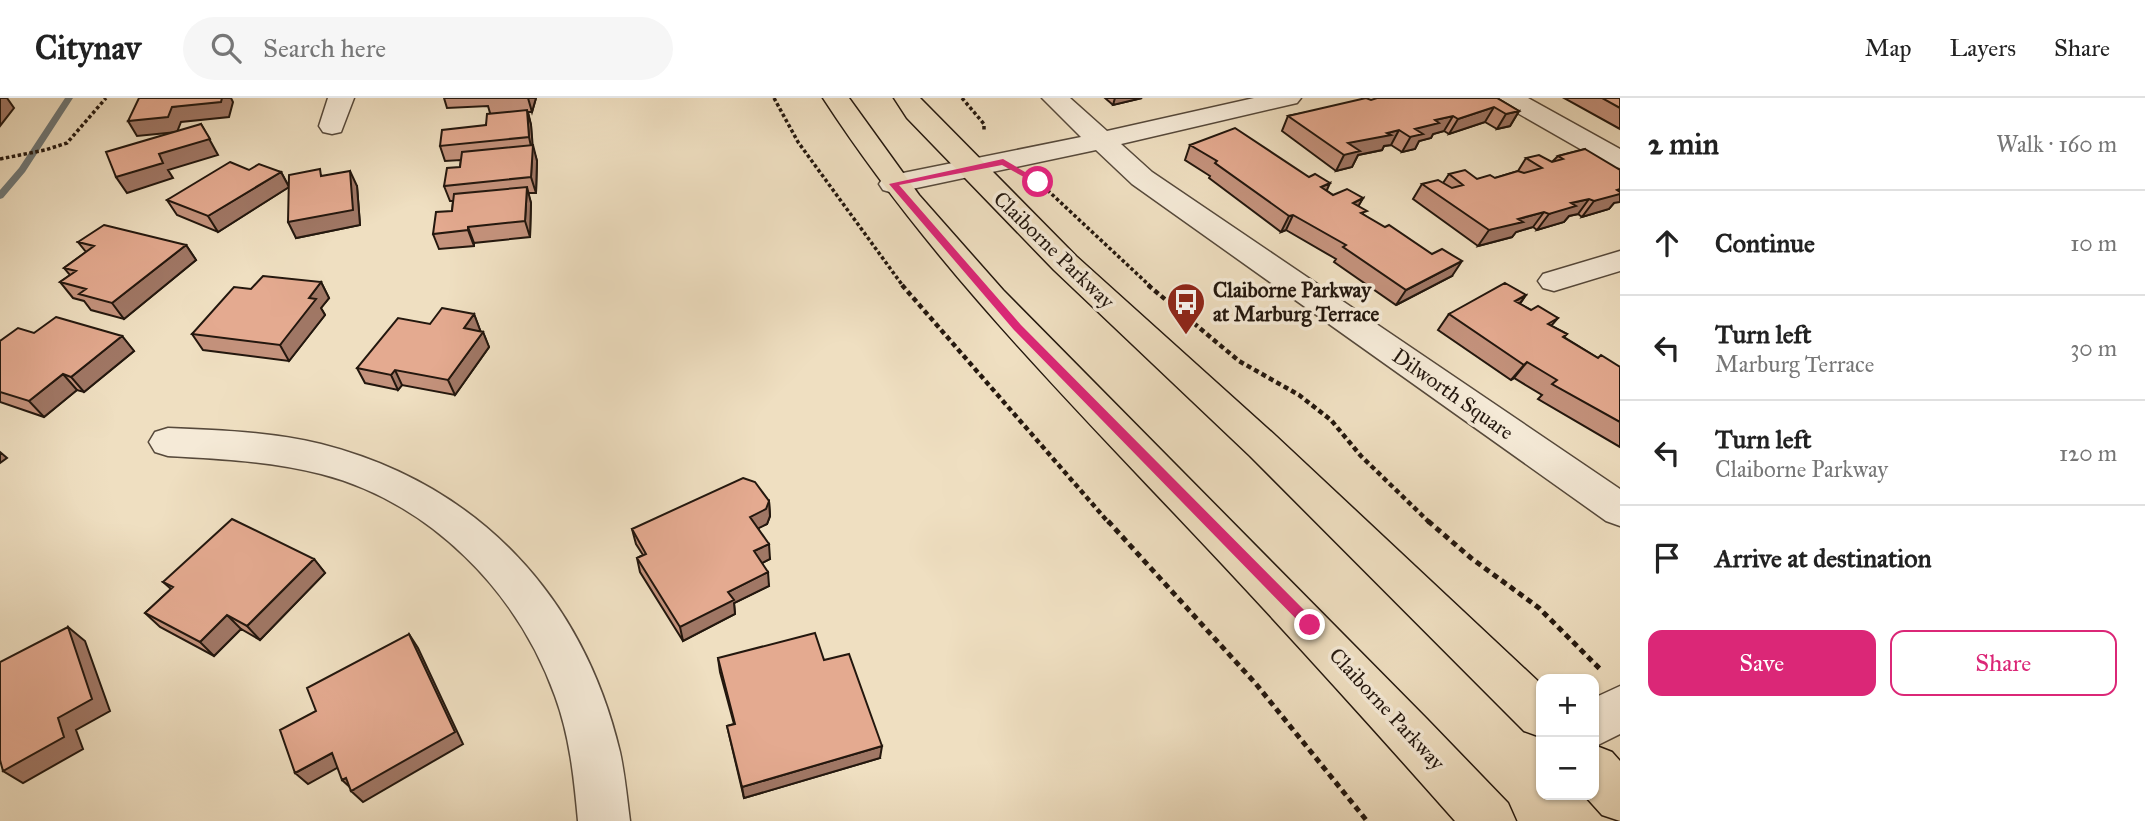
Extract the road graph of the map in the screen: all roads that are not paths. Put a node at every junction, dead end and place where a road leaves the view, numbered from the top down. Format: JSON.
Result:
{"nodes":[{"id":1,"x":341,"y":98,"type":"edge"},
{"id":2,"x":836,"y":98,"type":"edge"},
{"id":3,"x":907,"y":98,"type":"edge"},
{"id":4,"x":1055,"y":98,"type":"edge"},
{"id":5,"x":1288,"y":98,"type":"edge"},
{"id":6,"x":1508,"y":98,"type":"edge"},
{"id":7,"x":332,"y":126,"type":"dead end"},
{"id":8,"x":1100,"y":141,"type":"junction"},
{"id":9,"x":1620,"y":160,"type":"edge"},
{"id":10,"x":987,"y":165,"type":"junction"},
{"id":11,"x":893,"y":184,"type":"junction"},
{"id":12,"x":1620,"y":261,"type":"edge"},
{"id":13,"x":1554,"y":281,"type":"dead end"},
{"id":14,"x":168,"y":442,"type":"dead end"},
{"id":15,"x":1620,"y":510,"type":"edge"},
{"id":16,"x":1615,"y":694,"type":"edge"},
{"id":17,"x":1536,"y":710,"type":"edge"},
{"id":18,"x":1599,"y":717,"type":"edge"},
{"id":19,"x":1599,"y":774,"type":"edge"},
{"id":20,"x":1620,"y":797,"type":"edge"},
{"id":21,"x":604,"y":821,"type":"edge"},
{"id":22,"x":1490,"y":821,"type":"edge"}],
"edges":[{"from":1,"to":7,"type":"street"},
{"from":2,"to":11,"type":"main road","name":"Claiborne Parkway"},
{"from":3,"to":10,"type":"main road","name":"Claiborne Parkway"},
{"from":4,"to":8,"type":"street","name":"Dilworth Square"},
{"from":5,"to":8,"type":"street"},
{"from":6,"to":9,"type":"street"},
{"from":8,"to":10,"type":"street"},
{"from":8,"to":15,"type":"street","name":"Dilworth Square"},
{"from":10,"to":11,"type":"street"},
{"from":10,"to":17,"type":"main road","name":"Claiborne Parkway"},
{"from":11,"to":22,"type":"main road","name":"Claiborne Parkway"},
{"from":12,"to":13,"type":"street"},
{"from":14,"to":21,"type":"street"},
{"from":16,"to":18,"type":"street"},
{"from":19,"to":20,"type":"main road"}]}
